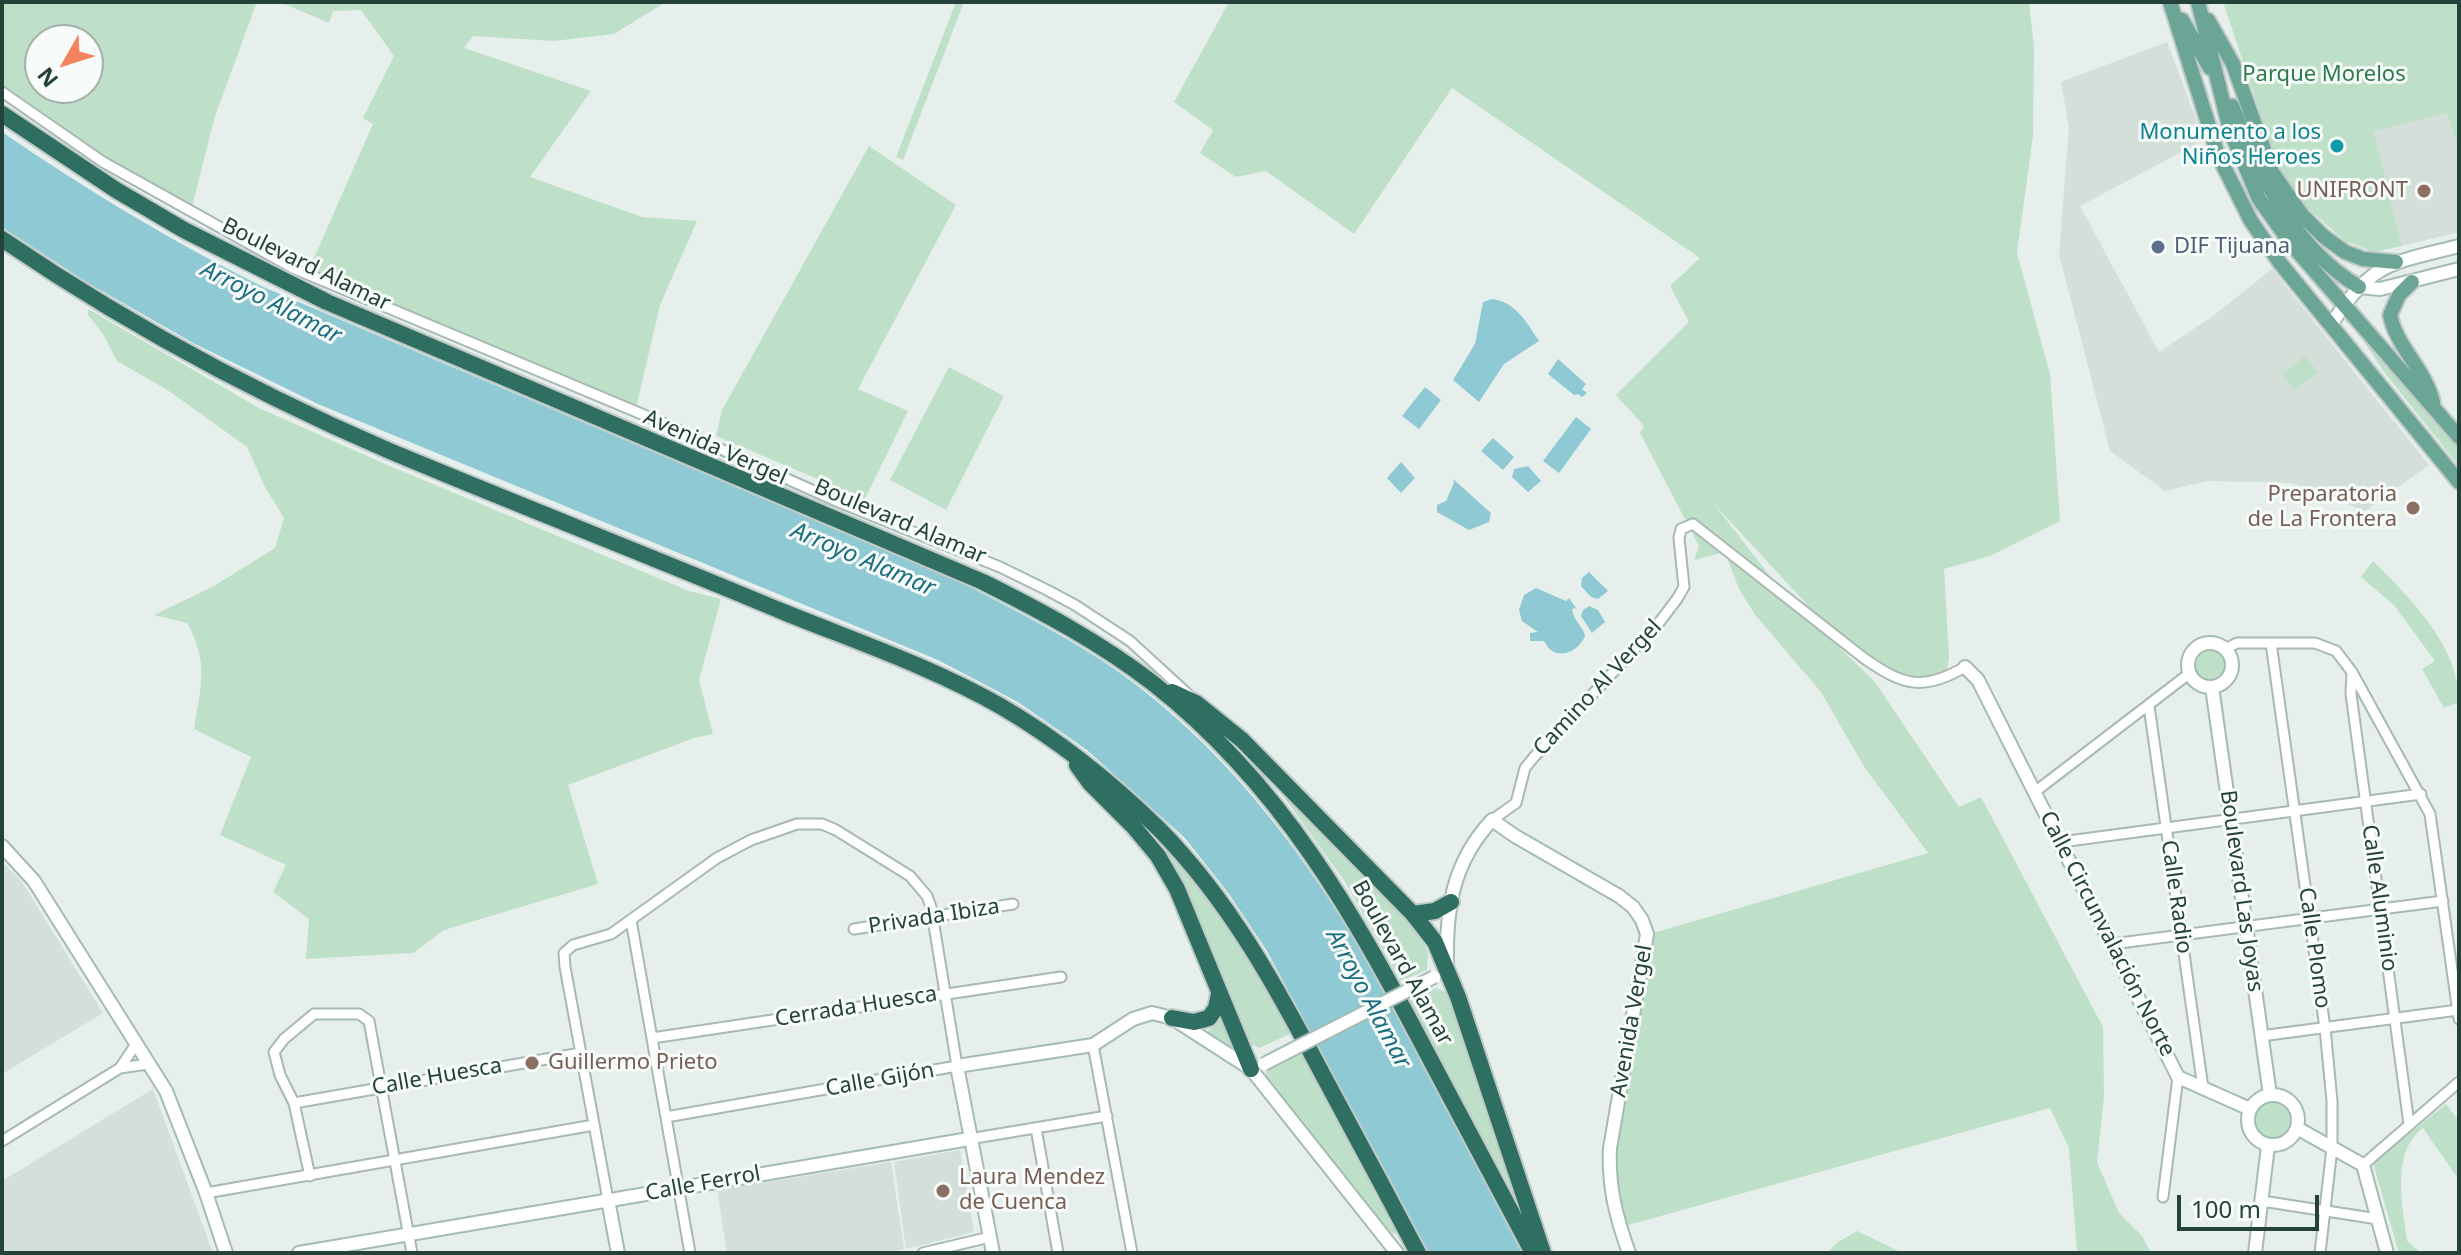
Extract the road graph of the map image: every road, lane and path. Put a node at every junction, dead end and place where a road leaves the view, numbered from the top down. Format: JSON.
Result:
{"nodes":[{"id":1,"x":2171,"y":2,"type":"edge"},
{"id":2,"x":2200,"y":6,"type":"edge"},
{"id":3,"x":2220,"y":85,"type":"junction"},
{"id":4,"x":2,"y":92,"type":"edge"},
{"id":5,"x":2,"y":114,"type":"edge"},
{"id":6,"x":2,"y":239,"type":"edge"},
{"id":7,"x":2459,"y":246,"type":"edge"},
{"id":8,"x":2396,"y":262,"type":"junction"},
{"id":9,"x":293,"y":268,"type":"junction"},
{"id":10,"x":2459,"y":269,"type":"edge"},
{"id":11,"x":2412,"y":282,"type":"junction"},
{"id":12,"x":2359,"y":287,"type":"junction"},
{"id":13,"x":327,"y":302,"type":"junction"},
{"id":14,"x":2344,"y":304,"type":"junction"},
{"id":15,"x":2331,"y":325,"type":"junction"},
{"id":16,"x":2434,"y":406,"type":"junction"},
{"id":17,"x":2459,"y":437,"type":"edge"},
{"id":18,"x":2459,"y":482,"type":"edge"},
{"id":19,"x":2271,"y":643,"type":"junction"},
{"id":20,"x":2225,"y":649,"type":"junction"},
{"id":21,"x":1965,"y":667,"type":"joint"},
{"id":22,"x":2352,"y":672,"type":"junction"},
{"id":23,"x":2190,"y":673,"type":"junction"},
{"id":24,"x":1154,"y":684,"type":"junction"},
{"id":25,"x":2212,"y":687,"type":"junction"},
{"id":26,"x":1196,"y":703,"type":"junction"},
{"id":27,"x":2149,"y":706,"type":"junction"},
{"id":28,"x":1065,"y":747,"type":"junction"},
{"id":29,"x":2036,"y":791,"type":"junction"},
{"id":30,"x":2421,"y":794,"type":"junction"},
{"id":31,"x":2366,"y":801,"type":"junction"},
{"id":32,"x":2295,"y":811,"type":"junction"},
{"id":33,"x":2230,"y":819,"type":"junction"},
{"id":34,"x":1492,"y":820,"type":"junction"},
{"id":35,"x":2166,"y":828,"type":"junction"},
{"id":36,"x":2061,"y":842,"type":"junction"},
{"id":37,"x":2,"y":846,"type":"edge"},
{"id":38,"x":2443,"y":901,"type":"junction"},
{"id":39,"x":1451,"y":902,"type":"junction"},
{"id":40,"x":1013,"y":904,"type":"dead end"},
{"id":41,"x":2380,"y":909,"type":"junction"},
{"id":42,"x":1413,"y":914,"type":"junction"},
{"id":43,"x":2309,"y":918,"type":"junction"},
{"id":44,"x":932,"y":919,"type":"junction"},
{"id":45,"x":631,"y":920,"type":"junction"},
{"id":46,"x":2246,"y":927,"type":"junction"},
{"id":47,"x":854,"y":929,"type":"dead end"},
{"id":48,"x":2182,"y":935,"type":"junction"},
{"id":49,"x":2112,"y":944,"type":"junction"},
{"id":50,"x":1440,"y":972,"type":"junction"},
{"id":51,"x":1061,"y":977,"type":"dead end"},
{"id":52,"x":944,"y":994,"type":"junction"},
{"id":53,"x":1219,"y":994,"type":"junction"},
{"id":54,"x":2458,"y":1014,"type":"edge"},
{"id":55,"x":1172,"y":1018,"type":"junction"},
{"id":56,"x":2395,"y":1019,"type":"junction"},
{"id":57,"x":2325,"y":1028,"type":"junction"},
{"id":58,"x":2261,"y":1036,"type":"junction"},
{"id":59,"x":652,"y":1038,"type":"junction"},
{"id":60,"x":136,"y":1044,"type":"junction"},
{"id":61,"x":1093,"y":1045,"type":"junction"},
{"id":62,"x":581,"y":1053,"type":"junction"},
{"id":63,"x":142,"y":1065,"type":"junction"},
{"id":64,"x":957,"y":1066,"type":"junction"},
{"id":65,"x":1257,"y":1067,"type":"junction"},
{"id":66,"x":120,"y":1068,"type":"junction"},
{"id":67,"x":2178,"y":1077,"type":"junction"},
{"id":68,"x":2459,"y":1082,"type":"edge"},
{"id":69,"x":381,"y":1086,"type":"junction"},
{"id":70,"x":2203,"y":1088,"type":"junction"},
{"id":71,"x":2270,"y":1095,"type":"junction"},
{"id":72,"x":294,"y":1103,"type":"junction"},
{"id":73,"x":2250,"y":1109,"type":"junction"},
{"id":74,"x":1107,"y":1116,"type":"junction"},
{"id":75,"x":666,"y":1117,"type":"junction"},
{"id":76,"x":2409,"y":1124,"type":"junction"},
{"id":77,"x":594,"y":1125,"type":"junction"},
{"id":78,"x":1036,"y":1128,"type":"junction"},
{"id":79,"x":2297,"y":1128,"type":"junction"},
{"id":80,"x":969,"y":1139,"type":"junction"},
{"id":81,"x":2,"y":1141,"type":"edge"},
{"id":82,"x":2268,"y":1146,"type":"junction"},
{"id":83,"x":2332,"y":1148,"type":"junction"},
{"id":84,"x":395,"y":1162,"type":"junction"},
{"id":85,"x":2363,"y":1165,"type":"junction"},
{"id":86,"x":310,"y":1176,"type":"junction"},
{"id":87,"x":679,"y":1188,"type":"junction"},
{"id":88,"x":206,"y":1193,"type":"junction"},
{"id":89,"x":2163,"y":1197,"type":"dead end"},
{"id":90,"x":608,"y":1200,"type":"junction"},
{"id":91,"x":2262,"y":1201,"type":"junction"},
{"id":92,"x":2325,"y":1211,"type":"junction"},
{"id":93,"x":2378,"y":1219,"type":"junction"},
{"id":94,"x":408,"y":1234,"type":"junction"},
{"id":95,"x":990,"y":1237,"type":"junction"},
{"id":96,"x":1538,"y":1248,"type":"edge"},
{"id":97,"x":226,"y":1253,"type":"edge"},
{"id":98,"x":299,"y":1253,"type":"edge"},
{"id":99,"x":412,"y":1253,"type":"edge"},
{"id":100,"x":618,"y":1253,"type":"edge"},
{"id":101,"x":690,"y":1253,"type":"edge"},
{"id":102,"x":923,"y":1253,"type":"edge"},
{"id":103,"x":993,"y":1253,"type":"edge"},
{"id":104,"x":1058,"y":1253,"type":"edge"},
{"id":105,"x":1132,"y":1253,"type":"edge"},
{"id":106,"x":1397,"y":1253,"type":"edge"},
{"id":107,"x":1418,"y":1253,"type":"edge"},
{"id":108,"x":1550,"y":1253,"type":"edge"},
{"id":109,"x":1629,"y":1253,"type":"edge"},
{"id":110,"x":2255,"y":1253,"type":"edge"},
{"id":111,"x":2320,"y":1253,"type":"edge"},
{"id":112,"x":2387,"y":1253,"type":"edge"}],
"edges":[{"from":1,"to":3,"type":"main road"},
{"from":1,"to":15,"type":"main road"},
{"from":2,"to":3,"type":"main road"},
{"from":2,"to":8,"type":"main road"},
{"from":3,"to":12,"type":"main road"},
{"from":3,"to":14,"type":"main road"},
{"from":4,"to":9,"type":"street"},
{"from":5,"to":13,"type":"highway","name":"Boulevard Alamar"},
{"from":6,"to":28,"type":"highway"},
{"from":7,"to":8,"type":"street"},
{"from":8,"to":12,"type":"street"},
{"from":9,"to":13,"type":"street"},
{"from":9,"to":26,"type":"street","name":"Avenida Vergel"},
{"from":10,"to":11,"type":"street"},
{"from":11,"to":12,"type":"street"},
{"from":11,"to":16,"type":"main road"},
{"from":12,"to":14,"type":"street"},
{"from":13,"to":24,"type":"highway","name":"Boulevard Alamar"},
{"from":14,"to":15,"type":"street"},
{"from":14,"to":16,"type":"main road"},
{"from":15,"to":18,"type":"main road"},
{"from":16,"to":17,"type":"main road"},
{"from":19,"to":20,"type":"street"},
{"from":19,"to":22,"type":"street"},
{"from":19,"to":32,"type":"street","name":"Calle Plomo"},
{"from":20,"to":23,"type":"street"},
{"from":20,"to":25,"type":"street"},
{"from":21,"to":29,"type":"street","name":"Calle Circunvalación Norte"},
{"from":21,"to":34,"type":"street","name":"Camino Al Vergel"},
{"from":22,"to":30,"type":"street"},
{"from":22,"to":31,"type":"street","name":"Calle Aluminio"},
{"from":23,"to":25,"type":"street"},
{"from":23,"to":27,"type":"street"},
{"from":24,"to":26,"type":"highway"},
{"from":24,"to":96,"type":"highway","name":"Boulevard Alamar"},
{"from":25,"to":33,"type":"street","name":"Boulevard Las Joyas"},
{"from":26,"to":42,"type":"highway"},
{"from":27,"to":29,"type":"street"},
{"from":27,"to":35,"type":"street","name":"Calle Radio"},
{"from":28,"to":53,"type":"highway"},
{"from":28,"to":107,"type":"highway"},
{"from":29,"to":36,"type":"street","name":"Calle Circunvalación Norte"},
{"from":30,"to":31,"type":"street"},
{"from":30,"to":38,"type":"street"},
{"from":31,"to":32,"type":"street"},
{"from":31,"to":41,"type":"street","name":"Calle Aluminio"},
{"from":32,"to":33,"type":"street"},
{"from":32,"to":43,"type":"street","name":"Calle Plomo"},
{"from":33,"to":35,"type":"street"},
{"from":33,"to":46,"type":"street","name":"Boulevard Las Joyas"},
{"from":34,"to":39,"type":"street","name":"Camino Al Vergel"},
{"from":34,"to":109,"type":"street","name":"Avenida Vergel"},
{"from":35,"to":36,"type":"street"},
{"from":35,"to":48,"type":"street","name":"Calle Radio"},
{"from":36,"to":49,"type":"street","name":"Calle Circunvalación Norte"},
{"from":37,"to":60,"type":"street"},
{"from":38,"to":41,"type":"street"},
{"from":38,"to":54,"type":"street"},
{"from":39,"to":42,"type":"highway"},
{"from":39,"to":50,"type":"street","name":"Camino Al Vergel"},
{"from":40,"to":44,"type":"street","name":"Privada Ibiza"},
{"from":41,"to":43,"type":"street"},
{"from":41,"to":56,"type":"street","name":"Calle Aluminio"},
{"from":42,"to":50,"type":"highway"},
{"from":43,"to":46,"type":"street"},
{"from":43,"to":57,"type":"street","name":"Calle Plomo"},
{"from":44,"to":45,"type":"street"},
{"from":44,"to":47,"type":"street","name":"Privada Ibiza"},
{"from":44,"to":52,"type":"street"},
{"from":45,"to":59,"type":"street"},
{"from":45,"to":62,"type":"street"},
{"from":46,"to":48,"type":"street"},
{"from":46,"to":58,"type":"street","name":"Boulevard Las Joyas"},
{"from":48,"to":49,"type":"street"},
{"from":48,"to":70,"type":"street","name":"Calle Radio"},
{"from":49,"to":67,"type":"street","name":"Calle Circunvalación Norte"},
{"from":50,"to":65,"type":"street","bridge":true},
{"from":50,"to":96,"type":"highway"},
{"from":51,"to":52,"type":"street","name":"Cerrada Huesca"},
{"from":52,"to":59,"type":"street","name":"Cerrada Huesca"},
{"from":52,"to":64,"type":"street"},
{"from":53,"to":55,"type":"highway"},
{"from":53,"to":65,"type":"highway"},
{"from":54,"to":56,"type":"street"},
{"from":55,"to":61,"type":"street"},
{"from":55,"to":65,"type":"street"},
{"from":56,"to":57,"type":"street"},
{"from":56,"to":76,"type":"street","name":"Calle Aluminio"},
{"from":57,"to":58,"type":"street"},
{"from":57,"to":83,"type":"street","name":"Calle Plomo"},
{"from":58,"to":71,"type":"street","name":"Boulevard Las Joyas"},
{"from":59,"to":75,"type":"street"},
{"from":60,"to":63,"type":"street"},
{"from":60,"to":66,"type":"street"},
{"from":61,"to":64,"type":"street","name":"Calle Gijón"},
{"from":61,"to":74,"type":"street"},
{"from":62,"to":69,"type":"street","name":"Calle Huesca"},
{"from":62,"to":77,"type":"street"},
{"from":63,"to":66,"type":"street"},
{"from":63,"to":88,"type":"street"},
{"from":64,"to":75,"type":"street","name":"Calle Gijón"},
{"from":64,"to":80,"type":"street"},
{"from":65,"to":106,"type":"street"},
{"from":66,"to":81,"type":"street"},
{"from":67,"to":70,"type":"street"},
{"from":67,"to":89,"type":"street"},
{"from":68,"to":76,"type":"street"},
{"from":69,"to":72,"type":"street","name":"Calle Huesca"},
{"from":69,"to":72,"type":"street"},
{"from":69,"to":84,"type":"street"},
{"from":70,"to":73,"type":"street"},
{"from":71,"to":73,"type":"street"},
{"from":71,"to":79,"type":"street"},
{"from":72,"to":86,"type":"street"},
{"from":73,"to":82,"type":"street"},
{"from":74,"to":78,"type":"street","name":"Calle Ferrol"},
{"from":74,"to":105,"type":"street"},
{"from":75,"to":87,"type":"street"},
{"from":76,"to":85,"type":"street"},
{"from":77,"to":84,"type":"street"},
{"from":77,"to":90,"type":"street"},
{"from":78,"to":80,"type":"street","name":"Calle Ferrol"},
{"from":78,"to":104,"type":"street"},
{"from":79,"to":82,"type":"street"},
{"from":79,"to":83,"type":"street"},
{"from":80,"to":87,"type":"street","name":"Calle Ferrol"},
{"from":80,"to":95,"type":"street"},
{"from":82,"to":91,"type":"street"},
{"from":83,"to":85,"type":"street"},
{"from":83,"to":92,"type":"street","name":"Calle Plomo"},
{"from":84,"to":86,"type":"street"},
{"from":84,"to":94,"type":"street"},
{"from":85,"to":93,"type":"street"},
{"from":86,"to":88,"type":"street"},
{"from":87,"to":90,"type":"street","name":"Calle Ferrol"},
{"from":87,"to":101,"type":"street"},
{"from":88,"to":97,"type":"street"},
{"from":90,"to":94,"type":"street","name":"Calle Ferrol"},
{"from":90,"to":100,"type":"street"},
{"from":91,"to":92,"type":"street"},
{"from":91,"to":110,"type":"street"},
{"from":92,"to":93,"type":"street"},
{"from":92,"to":111,"type":"street","name":"Calle Plomo"},
{"from":93,"to":112,"type":"street"},
{"from":94,"to":98,"type":"street","name":"Calle Ferrol"},
{"from":94,"to":99,"type":"street"},
{"from":95,"to":102,"type":"street"},
{"from":95,"to":103,"type":"street"},
{"from":96,"to":108,"type":"street"}]}
